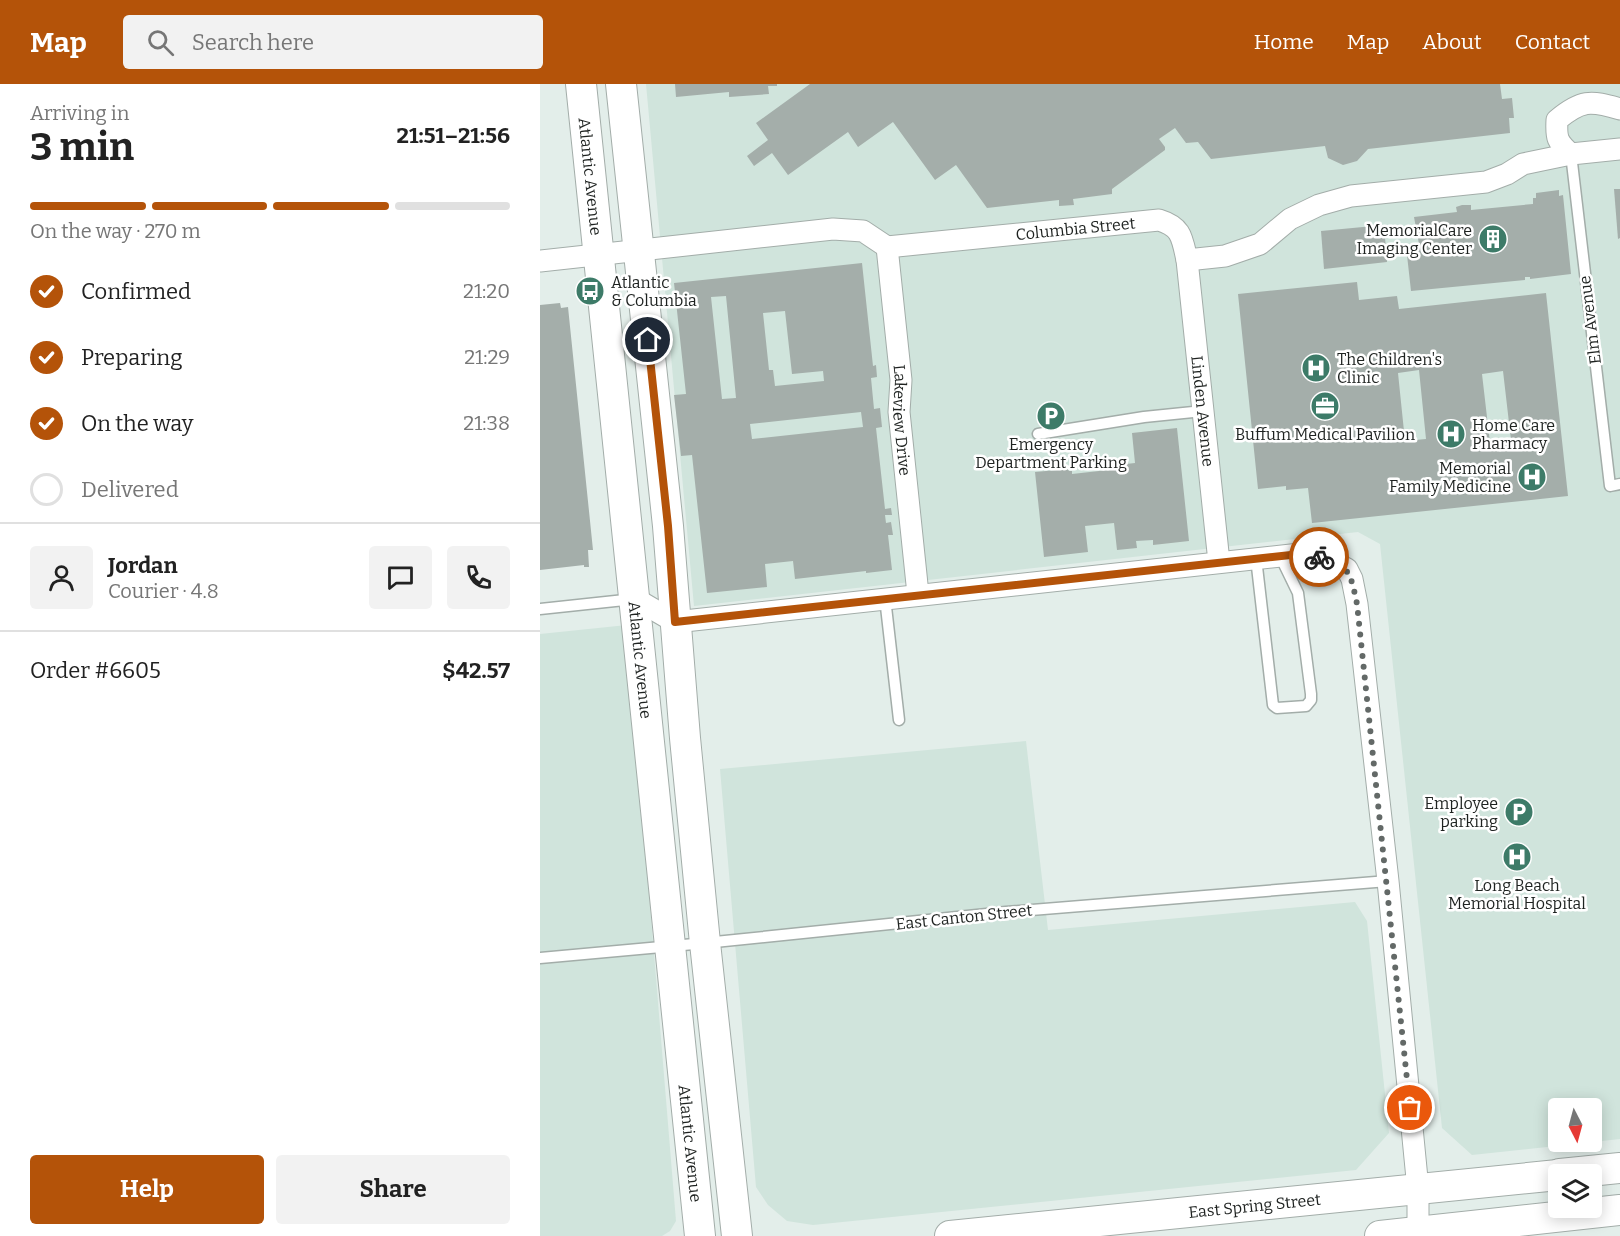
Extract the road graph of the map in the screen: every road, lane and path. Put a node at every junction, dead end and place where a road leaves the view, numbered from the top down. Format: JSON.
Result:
{"nodes":[{"id":1,"x":581,"y":84,"type":"edge"},
{"id":2,"x":621,"y":84,"type":"edge"},
{"id":3,"x":1620,"y":109,"type":"edge"},
{"id":4,"x":1620,"y":149,"type":"edge"},
{"id":5,"x":1571,"y":154,"type":"junction"},
{"id":6,"x":887,"y":248,"type":"junction"},
{"id":7,"x":639,"y":249,"type":"junction"},
{"id":8,"x":598,"y":254,"type":"junction"},
{"id":9,"x":1187,"y":260,"type":"junction"},
{"id":10,"x":540,"y":261,"type":"edge"},
{"id":11,"x":1203,"y":411,"type":"junction"},
{"id":12,"x":1038,"y":434,"type":"dead end"},
{"id":13,"x":1615,"y":485,"type":"edge"},
{"id":14,"x":1280,"y":556,"type":"junction"},
{"id":15,"x":1256,"y":558,"type":"junction"},
{"id":16,"x":1219,"y":562,"type":"junction"},
{"id":17,"x":918,"y":594,"type":"junction"},
{"id":18,"x":634,"y":598,"type":"junction"},
{"id":19,"x":885,"y":598,"type":"junction"},
{"id":20,"x":540,"y":609,"type":"edge"},
{"id":21,"x":675,"y":622,"type":"junction"},
{"id":22,"x":899,"y":720,"type":"dead end"},
{"id":23,"x":1388,"y":881,"type":"junction"},
{"id":24,"x":705,"y":944,"type":"junction"},
{"id":25,"x":670,"y":947,"type":"junction"},
{"id":26,"x":540,"y":958,"type":"edge"},
{"id":27,"x":1620,"y":1168,"type":"edge"},
{"id":28,"x":1602,"y":1170,"type":"edge"},
{"id":29,"x":1548,"y":1176,"type":"edge"},
{"id":30,"x":1418,"y":1189,"type":"junction"},
{"id":31,"x":1620,"y":1210,"type":"edge"},
{"id":32,"x":1418,"y":1234,"type":"edge"},
{"id":33,"x":700,"y":1236,"type":"edge"},
{"id":34,"x":737,"y":1236,"type":"edge"},
{"id":35,"x":950,"y":1236,"type":"edge"},
{"id":36,"x":1380,"y":1236,"type":"edge"}],
"edges":[{"from":1,"to":8,"type":"main road","name":"Atlantic Avenue"},
{"from":2,"to":7,"type":"main road"},
{"from":3,"to":5,"type":"street"},
{"from":4,"to":5,"type":"street"},
{"from":5,"to":9,"type":"street"},
{"from":5,"to":13,"type":"lane","name":"Elm Avenue"},
{"from":6,"to":7,"type":"street"},
{"from":6,"to":9,"type":"street","name":"Columbia Street"},
{"from":6,"to":17,"type":"street","name":"Lakeview Drive"},
{"from":7,"to":8,"type":"street"},
{"from":7,"to":21,"type":"main road"},
{"from":8,"to":10,"type":"street"},
{"from":8,"to":18,"type":"main road","name":"Atlantic Avenue"},
{"from":9,"to":11,"type":"street","name":"Linden Avenue"},
{"from":11,"to":12,"type":"lane"},
{"from":11,"to":16,"type":"street","name":"Linden Avenue"},
{"from":14,"to":15,"type":"street"},
{"from":14,"to":15,"type":"lane"},
{"from":14,"to":23,"type":"street"},
{"from":15,"to":16,"type":"street"},
{"from":16,"to":17,"type":"street"},
{"from":17,"to":19,"type":"street"},
{"from":18,"to":20,"type":"lane"},
{"from":18,"to":21,"type":"street"},
{"from":18,"to":25,"type":"main road","name":"Atlantic Avenue"},
{"from":19,"to":21,"type":"street"},
{"from":19,"to":22,"type":"lane"},
{"from":21,"to":24,"type":"main road"},
{"from":23,"to":24,"type":"lane","name":"East Canton Street"},
{"from":23,"to":30,"type":"street"},
{"from":24,"to":25,"type":"lane","name":"East Canton Street"},
{"from":24,"to":34,"type":"main road"},
{"from":25,"to":26,"type":"lane","name":"East Canton Street"},
{"from":25,"to":33,"type":"main road","name":"Atlantic Avenue"},
{"from":27,"to":28,"type":"main road","name":"East Spring Street"},
{"from":29,"to":30,"type":"main road","name":"East Spring Street"},
{"from":30,"to":32,"type":"street"},
{"from":30,"to":35,"type":"main road","name":"East Spring Street"},
{"from":31,"to":32,"type":"main road"},
{"from":32,"to":36,"type":"main road"}]}
